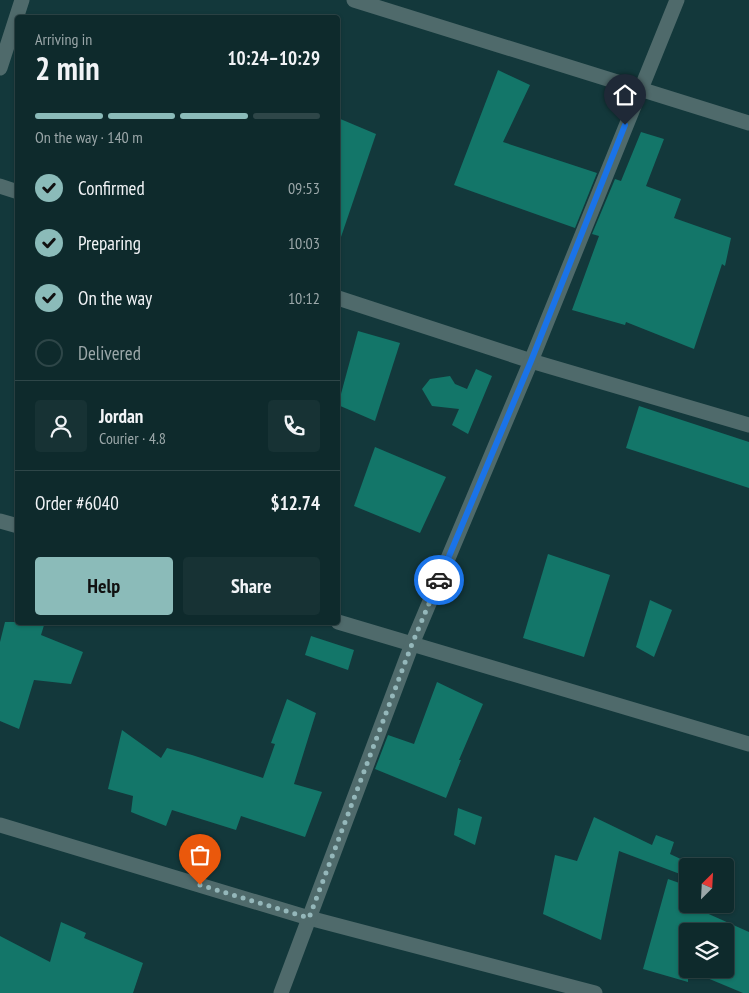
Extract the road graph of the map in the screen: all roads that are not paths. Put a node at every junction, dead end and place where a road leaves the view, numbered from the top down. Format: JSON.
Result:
{"nodes":[{"id":1,"x":22,"y":0,"type":"edge"},
{"id":2,"x":354,"y":0,"type":"edge"},
{"id":3,"x":677,"y":0,"type":"edge"},
{"id":4,"x":17,"y":15,"type":"edge"},
{"id":5,"x":15,"y":22,"type":"edge"},
{"id":6,"x":0,"y":68,"type":"edge"},
{"id":7,"x":640,"y":89,"type":"junction"},
{"id":8,"x":749,"y":123,"type":"edge"},
{"id":9,"x":0,"y":186,"type":"edge"},
{"id":10,"x":15,"y":191,"type":"edge"},
{"id":11,"x":340,"y":299,"type":"edge"},
{"id":12,"x":531,"y":361,"type":"junction"},
{"id":13,"x":749,"y":425,"type":"edge"},
{"id":14,"x":0,"y":521,"type":"edge"},
{"id":15,"x":15,"y":525,"type":"edge"},
{"id":16,"x":340,"y":623,"type":"edge"},
{"id":17,"x":412,"y":644,"type":"junction"},
{"id":18,"x":749,"y":744,"type":"edge"},
{"id":19,"x":0,"y":825,"type":"edge"},
{"id":20,"x":309,"y":918,"type":"junction"},
{"id":21,"x":281,"y":993,"type":"edge"},
{"id":22,"x":595,"y":993,"type":"edge"}],
"edges":[{"from":1,"to":4,"type":"street"},
{"from":2,"to":7,"type":"street"},
{"from":3,"to":7,"type":"street"},
{"from":5,"to":6,"type":"street"},
{"from":7,"to":8,"type":"street"},
{"from":7,"to":12,"type":"street"},
{"from":9,"to":10,"type":"street"},
{"from":11,"to":12,"type":"street"},
{"from":12,"to":13,"type":"street"},
{"from":12,"to":17,"type":"street"},
{"from":14,"to":15,"type":"street"},
{"from":16,"to":17,"type":"street"},
{"from":17,"to":18,"type":"street"},
{"from":17,"to":20,"type":"street"},
{"from":19,"to":20,"type":"street"},
{"from":20,"to":21,"type":"street"},
{"from":20,"to":22,"type":"street"}]}
